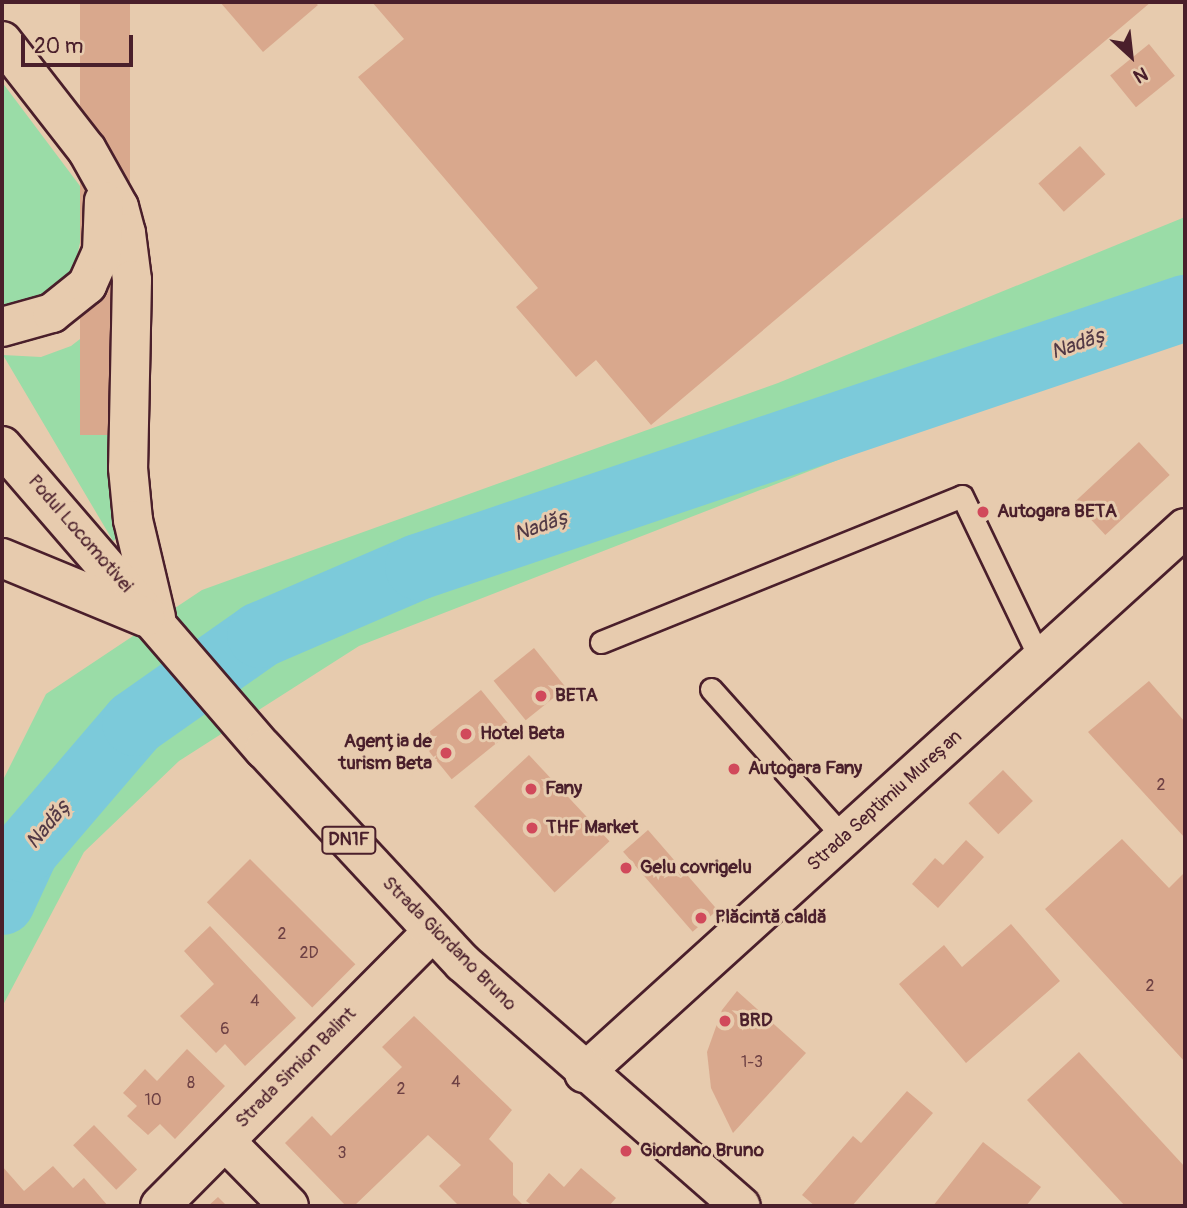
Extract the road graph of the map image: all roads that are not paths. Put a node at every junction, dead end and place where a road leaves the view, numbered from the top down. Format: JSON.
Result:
{"nodes":[{"id":1,"x":2,"y":41,"type":"edge"},
{"id":2,"x":103,"y":174,"type":"junction"},
{"id":3,"x":2,"y":327,"type":"edge"},
{"id":4,"x":2,"y":446,"type":"edge"},
{"id":5,"x":1185,"y":528,"type":"edge"},
{"id":6,"x":2,"y":558,"type":"edge"},
{"id":7,"x":158,"y":623,"type":"junction"},
{"id":8,"x":601,"y":642,"type":"dead end"},
{"id":9,"x":1041,"y":661,"type":"junction"},
{"id":10,"x":712,"y":689,"type":"dead end"},
{"id":11,"x":844,"y":838,"type":"junction"},
{"id":12,"x":433,"y":931,"type":"junction"},
{"id":13,"x":584,"y":1073,"type":"junction"},
{"id":14,"x":225,"y":1141,"type":"junction"},
{"id":15,"x":160,"y":1206,"type":"edge"},
{"id":16,"x":289,"y":1206,"type":"edge"},
{"id":17,"x":741,"y":1206,"type":"edge"}],
"edges":[{"from":1,"to":2,"type":"main road"},
{"from":2,"to":3,"type":"main road"},
{"from":2,"to":7,"type":"main road"},
{"from":4,"to":7,"type":"main road","name":"Podul Locomotivei","number":"DN1F"},
{"from":5,"to":9,"type":"main road","name":"Strada Septimiu Mureșan"},
{"from":6,"to":7,"type":"main road"},
{"from":7,"to":12,"type":"main road","name":"Strada Giordano Bruno","number":"DN1F"},
{"from":8,"to":9,"type":"lane"},
{"from":9,"to":11,"type":"main road","name":"Strada Septimiu Mureșan"},
{"from":10,"to":11,"type":"lane"},
{"from":11,"to":13,"type":"main road","name":"Strada Septimiu Mureșan"},
{"from":12,"to":13,"type":"main road","name":"Strada Giordano Bruno","number":"DN1F"},
{"from":12,"to":14,"type":"main road","name":"Strada Simion Balint"},
{"from":13,"to":17,"type":"main road","name":"Strada Giordano Bruno","number":"DN1F"},
{"from":14,"to":15,"type":"main road","name":"Strada Simion Balint"},
{"from":14,"to":16,"type":"main road"}]}
